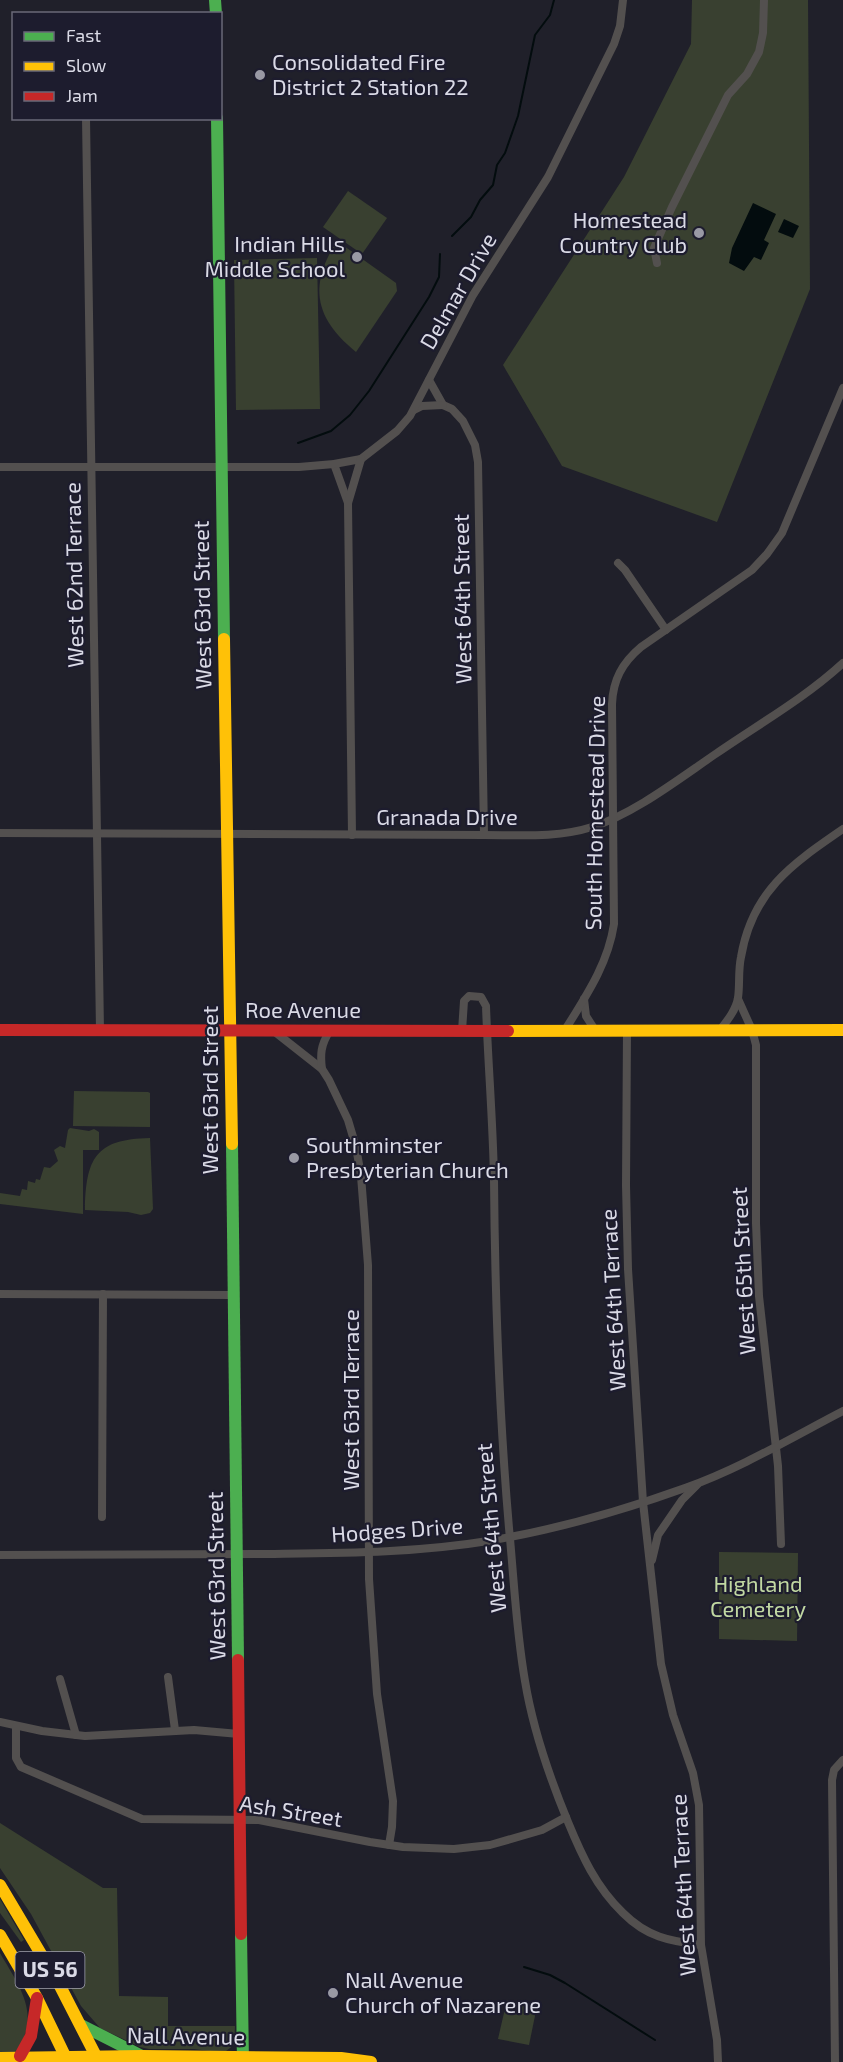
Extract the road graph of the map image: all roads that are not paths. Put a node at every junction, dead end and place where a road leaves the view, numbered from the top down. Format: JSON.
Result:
{"nodes":[{"id":1,"x":623,"y":0,"type":"edge"},
{"id":2,"x":764,"y":0,"type":"edge"},
{"id":3,"x":86,"y":120,"type":"edge"},
{"id":4,"x":217,"y":120,"type":"edge"},
{"id":5,"x":657,"y":263,"type":"dead end"},
{"id":6,"x":429,"y":380,"type":"junction"},
{"id":7,"x":843,"y":388,"type":"edge"},
{"id":8,"x":443,"y":405,"type":"junction"},
{"id":9,"x":414,"y":410,"type":"junction"},
{"id":10,"x":361,"y":459,"type":"junction"},
{"id":11,"x":334,"y":464,"type":"junction"},
{"id":12,"x":0,"y":467,"type":"edge"},
{"id":13,"x":91,"y":467,"type":"junction"},
{"id":14,"x":222,"y":467,"type":"junction"},
{"id":15,"x":348,"y":503,"type":"junction"},
{"id":16,"x":618,"y":562,"type":"dead end"},
{"id":17,"x":666,"y":630,"type":"junction"},
{"id":18,"x":843,"y":663,"type":"edge"},
{"id":19,"x":613,"y":818,"type":"junction"},
{"id":20,"x":843,"y":830,"type":"edge"},
{"id":21,"x":0,"y":833,"type":"edge"},
{"id":22,"x":96,"y":833,"type":"junction"},
{"id":23,"x":226,"y":835,"type":"junction"},
{"id":24,"x":352,"y":835,"type":"junction"},
{"id":25,"x":483,"y":835,"type":"junction"},
{"id":26,"x":584,"y":999,"type":"junction"},
{"id":27,"x":738,"y":999,"type":"junction"},
{"id":28,"x":0,"y":1030,"type":"edge"},
{"id":29,"x":100,"y":1030,"type":"junction"},
{"id":30,"x":487,"y":1030,"type":"junction"},
{"id":31,"x":565,"y":1030,"type":"junction"},
{"id":32,"x":594,"y":1030,"type":"junction"},
{"id":33,"x":720,"y":1030,"type":"junction"},
{"id":34,"x":752,"y":1030,"type":"junction"},
{"id":35,"x":843,"y":1030,"type":"edge"},
{"id":36,"x":231,"y":1031,"type":"junction"},
{"id":37,"x":462,"y":1031,"type":"junction"},
{"id":38,"x":627,"y":1031,"type":"junction"},
{"id":39,"x":274,"y":1032,"type":"junction"},
{"id":40,"x":329,"y":1032,"type":"junction"},
{"id":41,"x":322,"y":1069,"type":"junction"},
{"id":42,"x":0,"y":1294,"type":"edge"},
{"id":43,"x":103,"y":1294,"type":"junction"},
{"id":44,"x":233,"y":1295,"type":"junction"},
{"id":45,"x":843,"y":1411,"type":"edge"},
{"id":46,"x":775,"y":1446,"type":"junction"},
{"id":47,"x":699,"y":1483,"type":"junction"},
{"id":48,"x":643,"y":1503,"type":"junction"},
{"id":49,"x":102,"y":1517,"type":"dead end"},
{"id":50,"x":510,"y":1537,"type":"junction"},
{"id":51,"x":781,"y":1544,"type":"dead end"},
{"id":52,"x":369,"y":1552,"type":"junction"},
{"id":53,"x":0,"y":1555,"type":"edge"},
{"id":54,"x":236,"y":1555,"type":"junction"},
{"id":55,"x":650,"y":1566,"type":"junction"},
{"id":56,"x":168,"y":1677,"type":"dead end"},
{"id":57,"x":60,"y":1679,"type":"dead end"},
{"id":58,"x":0,"y":1722,"type":"edge"},
{"id":59,"x":16,"y":1726,"type":"junction"},
{"id":60,"x":176,"y":1731,"type":"junction"},
{"id":61,"x":239,"y":1734,"type":"junction"},
{"id":62,"x":76,"y":1735,"type":"junction"},
{"id":63,"x":843,"y":1760,"type":"edge"},
{"id":64,"x":566,"y":1817,"type":"junction"},
{"id":65,"x":240,"y":1820,"type":"junction"},
{"id":66,"x":389,"y":1845,"type":"junction"},
{"id":67,"x":0,"y":1885,"type":"edge"},
{"id":68,"x":0,"y":1935,"type":"edge"},
{"id":69,"x":701,"y":1945,"type":"junction"},
{"id":70,"x":37,"y":1998,"type":"junction"},
{"id":71,"x":81,"y":2025,"type":"junction"},
{"id":72,"x":20,"y":2056,"type":"junction"},
{"id":73,"x":142,"y":2056,"type":"junction"},
{"id":74,"x":0,"y":2058,"type":"edge"},
{"id":75,"x":67,"y":2059,"type":"edge"},
{"id":76,"x":98,"y":2059,"type":"edge"},
{"id":77,"x":243,"y":2060,"type":"edge"},
{"id":78,"x":371,"y":2062,"type":"edge"},
{"id":79,"x":718,"y":2062,"type":"edge"},
{"id":80,"x":835,"y":2062,"type":"edge"}],
"edges":[{"from":1,"to":6,"type":"street","name":"Delmar Drive"},
{"from":2,"to":5,"type":"street"},
{"from":3,"to":13,"type":"street","name":"West 62nd Terrace"},
{"from":4,"to":14,"type":"main road","name":"West 63rd Street"},
{"from":6,"to":8,"type":"street","name":"West 64th Street"},
{"from":6,"to":9,"type":"street","name":"Delmar Drive"},
{"from":7,"to":17,"type":"street","name":"South Homestead Drive"},
{"from":8,"to":9,"type":"street"},
{"from":8,"to":25,"type":"street","name":"West 64th Street"},
{"from":9,"to":10,"type":"street","name":"Delmar Drive"},
{"from":10,"to":11,"type":"street","name":"Delmar Drive"},
{"from":10,"to":15,"type":"street"},
{"from":11,"to":14,"type":"street","name":"Delmar Drive"},
{"from":11,"to":15,"type":"street"},
{"from":12,"to":13,"type":"street","name":"Delmar Drive"},
{"from":13,"to":14,"type":"street","name":"Delmar Drive"},
{"from":13,"to":22,"type":"street","name":"West 62nd Terrace"},
{"from":14,"to":23,"type":"main road","name":"West 63rd Street"},
{"from":15,"to":24,"type":"street"},
{"from":16,"to":17,"type":"street"},
{"from":17,"to":19,"type":"street","name":"South Homestead Drive"},
{"from":18,"to":19,"type":"street","name":"Granada Drive"},
{"from":19,"to":25,"type":"street","name":"Granada Drive"},
{"from":19,"to":26,"type":"street","name":"South Homestead Drive"},
{"from":20,"to":27,"type":"street","name":"West 65th Street"},
{"from":21,"to":22,"type":"street","name":"Granada Drive"},
{"from":22,"to":23,"type":"street","name":"Granada Drive"},
{"from":22,"to":29,"type":"street","name":"West 62nd Terrace"},
{"from":23,"to":24,"type":"street","name":"Granada Drive"},
{"from":23,"to":36,"type":"main road","name":"West 63rd Street"},
{"from":24,"to":25,"type":"street","name":"Granada Drive"},
{"from":26,"to":31,"type":"street","name":"South Homestead Drive"},
{"from":26,"to":32,"type":"street"},
{"from":27,"to":33,"type":"street","name":"West 65th Street"},
{"from":27,"to":34,"type":"street","name":"West 65th Street"},
{"from":28,"to":29,"type":"main road","name":"Roe Avenue"},
{"from":29,"to":36,"type":"main road","name":"Roe Avenue"},
{"from":30,"to":31,"type":"main road","name":"Roe Avenue"},
{"from":30,"to":37,"type":"main road","name":"Roe Avenue"},
{"from":30,"to":37,"type":"street"},
{"from":30,"to":50,"type":"street","name":"West 64th Street"},
{"from":31,"to":32,"type":"main road","name":"Roe Avenue"},
{"from":32,"to":38,"type":"main road","name":"Roe Avenue"},
{"from":33,"to":34,"type":"main road","name":"Roe Avenue"},
{"from":33,"to":38,"type":"main road","name":"Roe Avenue"},
{"from":34,"to":35,"type":"main road","name":"Roe Avenue"},
{"from":34,"to":46,"type":"street","name":"West 65th Street"},
{"from":36,"to":39,"type":"main road","name":"Roe Avenue"},
{"from":36,"to":44,"type":"main road","name":"West 63rd Street"},
{"from":37,"to":40,"type":"main road","name":"Roe Avenue"},
{"from":38,"to":48,"type":"street","name":"West 64th Terrace"},
{"from":39,"to":40,"type":"main road","name":"Roe Avenue"},
{"from":39,"to":41,"type":"street","name":"West 63rd Terrace"},
{"from":40,"to":41,"type":"street"},
{"from":41,"to":52,"type":"street","name":"West 63rd Terrace"},
{"from":42,"to":43,"type":"street"},
{"from":43,"to":44,"type":"street"},
{"from":43,"to":49,"type":"street"},
{"from":44,"to":54,"type":"main road","name":"West 63rd Street"},
{"from":45,"to":46,"type":"street","name":"Hodges Drive"},
{"from":46,"to":47,"type":"street","name":"Hodges Drive"},
{"from":46,"to":51,"type":"street","name":"West 65th Street"},
{"from":47,"to":48,"type":"street","name":"Hodges Drive"},
{"from":47,"to":55,"type":"street","name":"West 64th Terrace"},
{"from":48,"to":50,"type":"street","name":"Hodges Drive"},
{"from":48,"to":55,"type":"street","name":"West 64th Terrace"},
{"from":50,"to":52,"type":"street","name":"Hodges Drive"},
{"from":50,"to":64,"type":"street","name":"West 64th Street"},
{"from":52,"to":54,"type":"street","name":"Hodges Drive"},
{"from":52,"to":66,"type":"street","name":"West 63rd Terrace"},
{"from":53,"to":54,"type":"street","name":"Hodges Drive"},
{"from":54,"to":61,"type":"main road","name":"West 63rd Street"},
{"from":55,"to":69,"type":"street","name":"West 64th Terrace"},
{"from":56,"to":60,"type":"street"},
{"from":57,"to":62,"type":"street"},
{"from":58,"to":59,"type":"street"},
{"from":59,"to":62,"type":"street"},
{"from":59,"to":65,"type":"street","name":"Ash Street"},
{"from":60,"to":61,"type":"street"},
{"from":60,"to":62,"type":"street"},
{"from":61,"to":65,"type":"main road","name":"West 63rd Street"},
{"from":63,"to":80,"type":"street"},
{"from":64,"to":66,"type":"street","name":"Ash Street"},
{"from":64,"to":69,"type":"street","name":"West 64th Street"},
{"from":65,"to":66,"type":"street","name":"Ash Street"},
{"from":65,"to":77,"type":"main road","name":"West 63rd Street"},
{"from":67,"to":71,"type":"main road","number":"US 56"},
{"from":68,"to":70,"type":"main road","number":"US 56"},
{"from":69,"to":79,"type":"street","name":"West 64th Terrace"},
{"from":70,"to":72,"type":"main road"},
{"from":70,"to":75,"type":"main road","number":"US 56"},
{"from":71,"to":73,"type":"main road"},
{"from":71,"to":76,"type":"main road","number":"US 56"},
{"from":72,"to":74,"type":"main road","name":"Nall Avenue"},
{"from":72,"to":75,"type":"main road","name":"Nall Avenue"},
{"from":73,"to":76,"type":"main road","name":"Nall Avenue"},
{"from":73,"to":77,"type":"main road","name":"Nall Avenue"},
{"from":75,"to":76,"type":"main road","name":"Nall Avenue"},
{"from":77,"to":78,"type":"main road","name":"Nall Avenue"}]}
